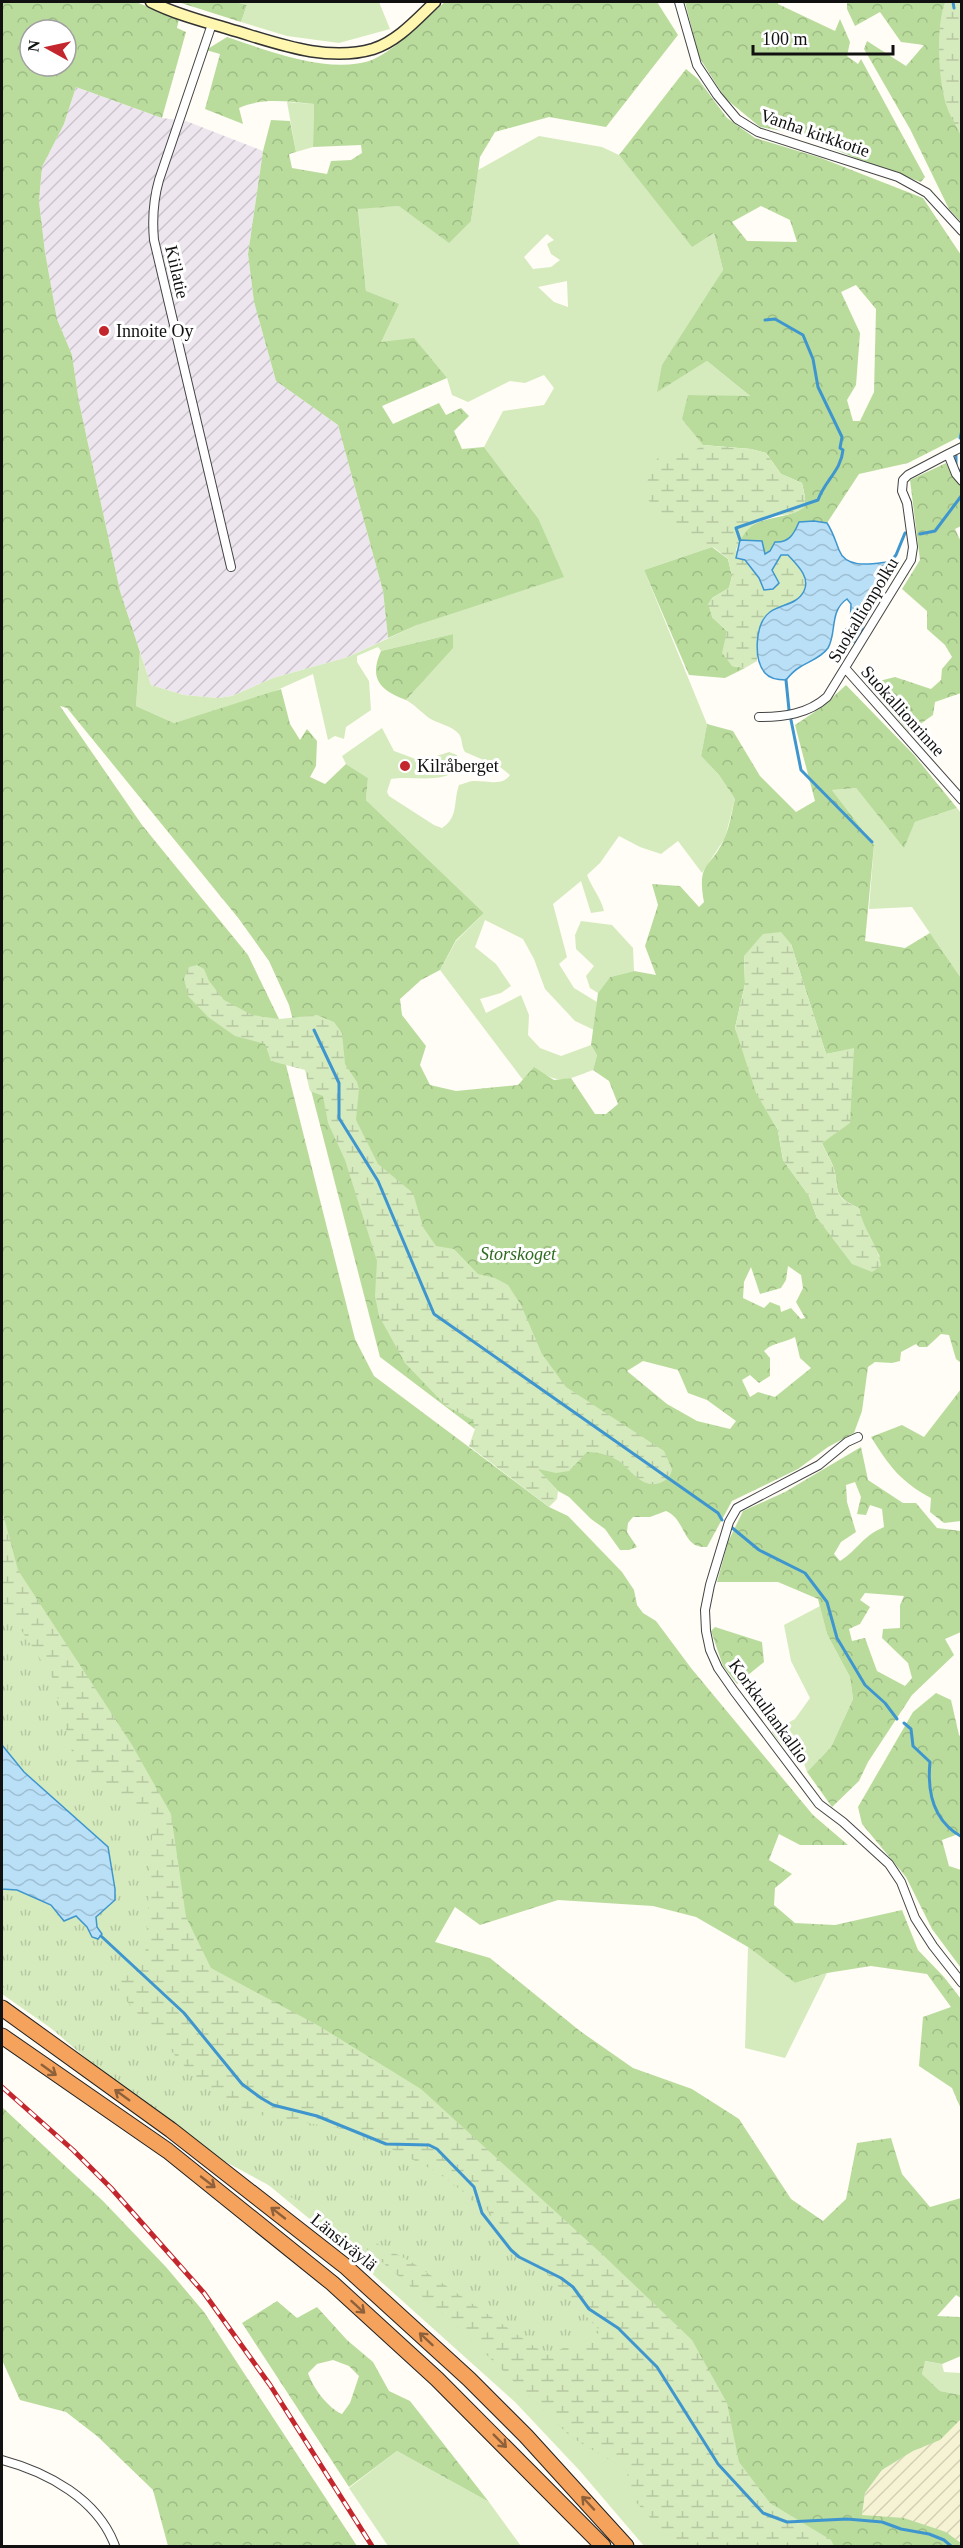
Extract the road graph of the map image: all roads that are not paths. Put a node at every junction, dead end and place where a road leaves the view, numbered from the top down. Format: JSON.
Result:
{"nodes":[{"id":1,"x":151,"y":2,"type":"edge"},
{"id":2,"x":435,"y":2,"type":"edge"},
{"id":3,"x":679,"y":2,"type":"edge"},
{"id":4,"x":212,"y":24,"type":"junction"},
{"id":5,"x":962,"y":231,"type":"edge"},
{"id":6,"x":962,"y":447,"type":"edge"},
{"id":7,"x":948,"y":454,"type":"junction"},
{"id":8,"x":962,"y":481,"type":"edge"},
{"id":9,"x":231,"y":567,"type":"dead end"},
{"id":10,"x":845,"y":668,"type":"junction"},
{"id":11,"x":759,"y":717,"type":"dead end"},
{"id":12,"x":962,"y":800,"type":"edge"},
{"id":13,"x":858,"y":1437,"type":"dead end"},
{"id":14,"x":962,"y":1983,"type":"edge"},
{"id":15,"x":2,"y":2008,"type":"edge"},
{"id":16,"x":2,"y":2036,"type":"edge"},
{"id":17,"x":2,"y":2460,"type":"edge"},
{"id":18,"x":115,"y":2547,"type":"edge"},
{"id":19,"x":603,"y":2547,"type":"edge"},
{"id":20,"x":626,"y":2547,"type":"edge"}],
"edges":[{"from":1,"to":4,"type":"street"},
{"from":2,"to":4,"type":"street"},
{"from":3,"to":5,"type":"street","name":"Vanha kirkkotie"},
{"from":4,"to":9,"type":"street","name":"Kiilatie"},
{"from":6,"to":7,"type":"street"},
{"from":7,"to":8,"type":"street"},
{"from":7,"to":10,"type":"street","name":"Suokallionpolku"},
{"from":10,"to":11,"type":"street","name":"Suokallionpolku"},
{"from":10,"to":12,"type":"street","name":"Suokallionrinne"},
{"from":13,"to":14,"type":"street","name":"Korkkullankallio"},
{"from":20,"to":15,"type":"highway","name":"Länsiväylä","one_way":true},
{"from":16,"to":19,"type":"highway","one_way":true},
{"from":17,"to":18,"type":"street"}]}
